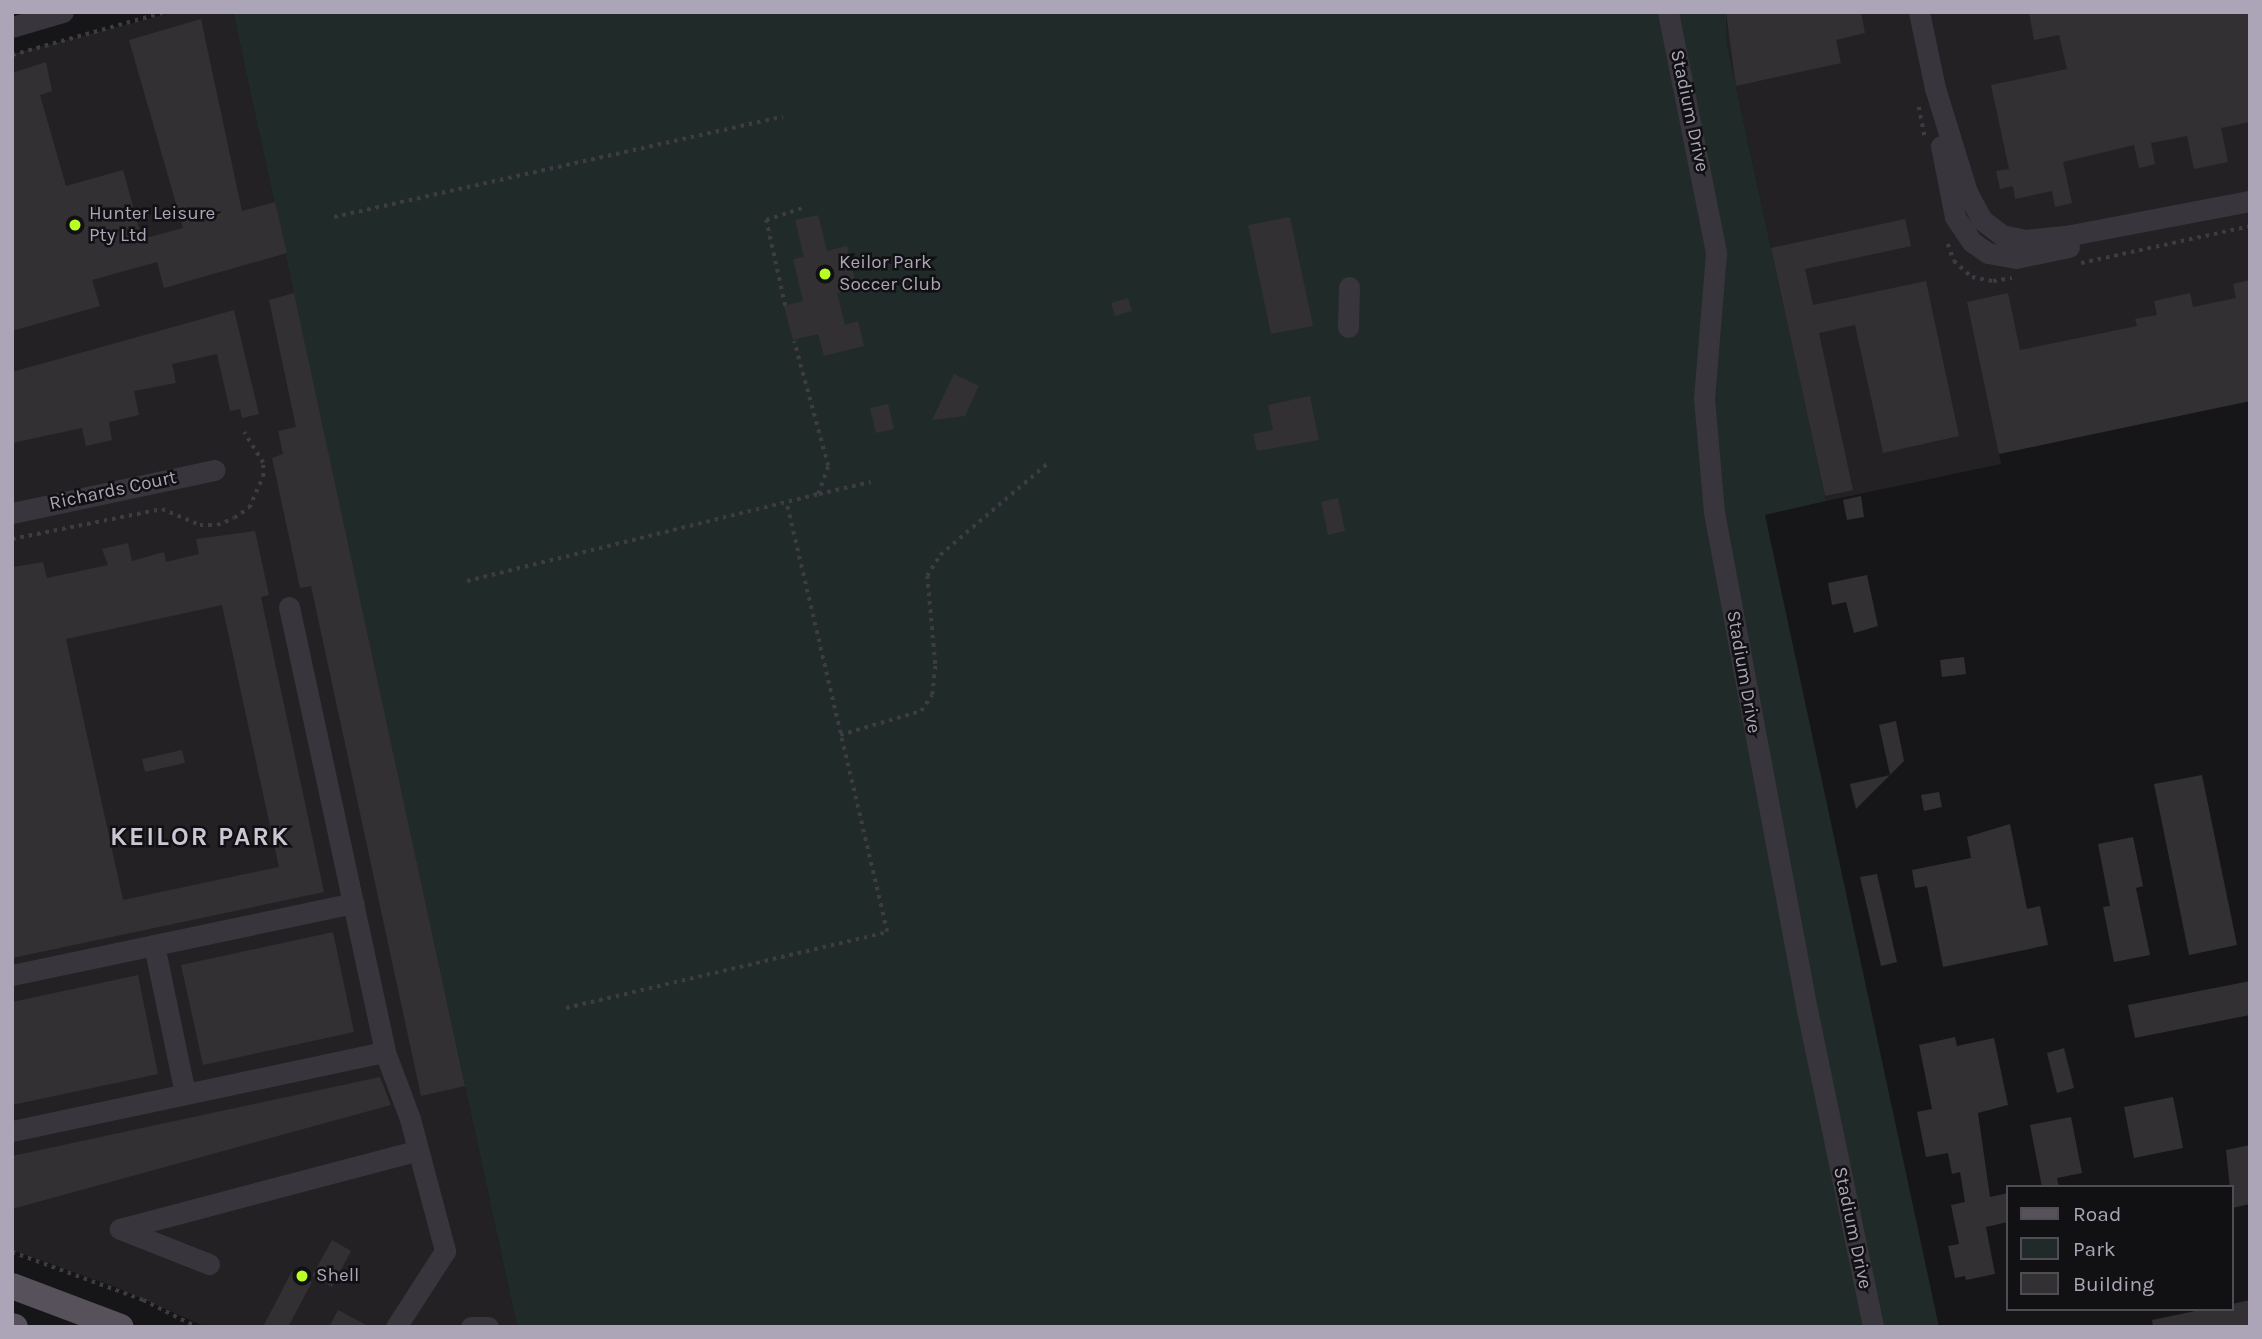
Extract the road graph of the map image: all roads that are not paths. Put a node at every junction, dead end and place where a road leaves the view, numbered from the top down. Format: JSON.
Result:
{"nodes":[{"id":1,"x":63,"y":12,"type":"edge"},
{"id":2,"x":1668,"y":12,"type":"edge"},
{"id":3,"x":1919,"y":12,"type":"edge"},
{"id":4,"x":12,"y":27,"type":"edge"},
{"id":5,"x":2250,"y":201,"type":"edge"},
{"id":6,"x":1349,"y":288,"type":"dead end"},
{"id":7,"x":1348,"y":327,"type":"dead end"},
{"id":8,"x":214,"y":470,"type":"dead end"},
{"id":9,"x":12,"y":513,"type":"edge"},
{"id":10,"x":289,"y":607,"type":"dead end"},
{"id":11,"x":353,"y":903,"type":"junction"},
{"id":12,"x":154,"y":945,"type":"junction"},
{"id":13,"x":12,"y":975,"type":"edge"},
{"id":14,"x":385,"y":1052,"type":"junction"},
{"id":15,"x":186,"y":1094,"type":"junction"},
{"id":16,"x":12,"y":1131,"type":"edge"},
{"id":17,"x":418,"y":1150,"type":"junction"},
{"id":18,"x":209,"y":1264,"type":"dead end"},
{"id":19,"x":12,"y":1286,"type":"edge"},
{"id":20,"x":121,"y":1327,"type":"edge"},
{"id":21,"x":396,"y":1327,"type":"edge"},
{"id":22,"x":471,"y":1327,"type":"edge"},
{"id":23,"x":488,"y":1327,"type":"edge"},
{"id":24,"x":1873,"y":1327,"type":"edge"}],
"edges":[{"from":1,"to":4,"type":"street"},
{"from":2,"to":24,"type":"street","name":"Stadium Drive"},
{"from":3,"to":5,"type":"street"},
{"from":6,"to":7,"type":"street"},
{"from":8,"to":9,"type":"street","name":"Richards Court"},
{"from":10,"to":11,"type":"street"},
{"from":11,"to":12,"type":"street"},
{"from":11,"to":14,"type":"street"},
{"from":12,"to":13,"type":"street"},
{"from":12,"to":15,"type":"street"},
{"from":14,"to":15,"type":"street"},
{"from":14,"to":17,"type":"street"},
{"from":15,"to":16,"type":"street"},
{"from":17,"to":18,"type":"street"},
{"from":17,"to":21,"type":"street"},
{"from":19,"to":20,"type":"main road"},
{"from":22,"to":23,"type":"street"}]}
